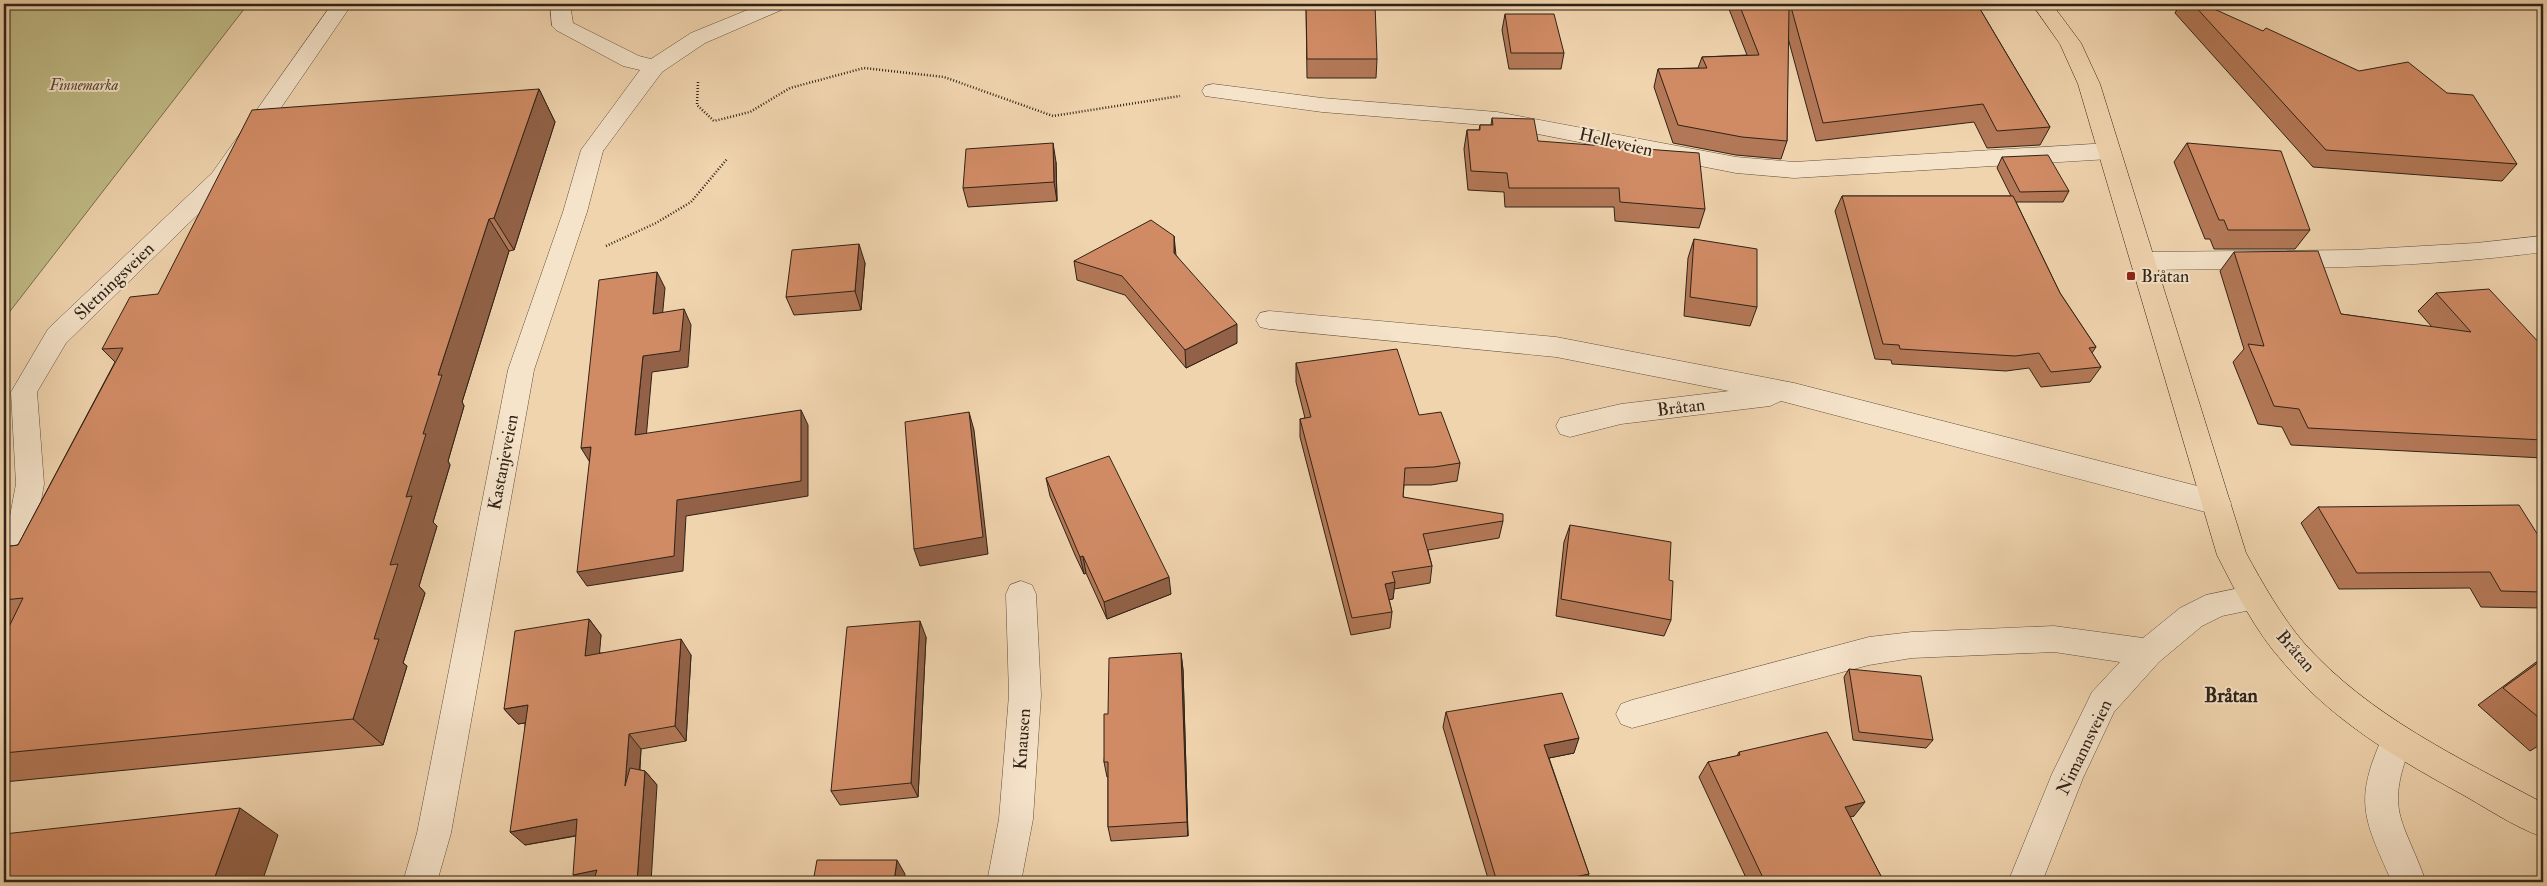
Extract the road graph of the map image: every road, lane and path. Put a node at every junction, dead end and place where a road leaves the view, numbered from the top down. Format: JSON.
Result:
{"nodes":[{"id":1,"x":342,"y":4,"type":"edge"},
{"id":2,"x":560,"y":4,"type":"edge"},
{"id":3,"x":779,"y":4,"type":"edge"},
{"id":4,"x":2042,"y":4,"type":"edge"},
{"id":5,"x":654,"y":67,"type":"junction"},
{"id":6,"x":1213,"y":91,"type":"joint"},
{"id":7,"x":714,"y":121,"type":"dead end"},
{"id":8,"x":2109,"y":151,"type":"junction"},
{"id":9,"x":726,"y":159,"type":"dead end"},
{"id":10,"x":2543,"y":244,"type":"edge"},
{"id":11,"x":2143,"y":261,"type":"junction"},
{"id":12,"x":556,"y":269,"type":"junction"},
{"id":13,"x":1269,"y":320,"type":"dead end"},
{"id":14,"x":1794,"y":393,"type":"junction"},
{"id":15,"x":1570,"y":426,"type":"dead end"},
{"id":16,"x":2216,"y":503,"type":"junction"},
{"id":17,"x":1021,"y":594,"type":"dead end"},
{"id":18,"x":2254,"y":598,"type":"junction"},
{"id":19,"x":4,"y":605,"type":"edge"},
{"id":20,"x":2148,"y":652,"type":"junction"},
{"id":21,"x":1632,"y":714,"type":"dead end"},
{"id":22,"x":2397,"y":739,"type":"junction"},
{"id":23,"x":2543,"y":821,"type":"edge"},
{"id":24,"x":420,"y":882,"type":"edge"},
{"id":25,"x":1004,"y":882,"type":"edge"},
{"id":26,"x":2025,"y":882,"type":"edge"},
{"id":27,"x":2409,"y":882,"type":"edge"}],
"edges":[{"from":1,"to":19,"type":"street","name":"Sletningsveien"},
{"from":2,"to":5,"type":"street"},
{"from":3,"to":5,"type":"street","name":"Kastanjeveien"},
{"from":4,"to":8,"type":"main road","name":"Bråtan"},
{"from":5,"to":12,"type":"street","name":"Kastanjeveien"},
{"from":6,"to":7,"type":"path"},
{"from":6,"to":8,"type":"street","name":"Helleveien"},
{"from":8,"to":11,"type":"main road","name":"Bråtan"},
{"from":9,"to":12,"type":"path"},
{"from":10,"to":11,"type":"street"},
{"from":11,"to":16,"type":"main road","name":"Bråtan"},
{"from":12,"to":24,"type":"street","name":"Kastanjeveien"},
{"from":13,"to":14,"type":"street"},
{"from":14,"to":15,"type":"street","name":"Bråtan"},
{"from":14,"to":16,"type":"street"},
{"from":16,"to":18,"type":"main road","name":"Bråtan"},
{"from":17,"to":25,"type":"street","name":"Knausen"},
{"from":18,"to":20,"type":"street","name":"Nimannsveien"},
{"from":18,"to":22,"type":"main road","name":"Bråtan"},
{"from":20,"to":21,"type":"street"},
{"from":20,"to":26,"type":"street","name":"Nimannsveien"},
{"from":22,"to":23,"type":"main road","name":"Bråtan"},
{"from":22,"to":27,"type":"street"}]}
